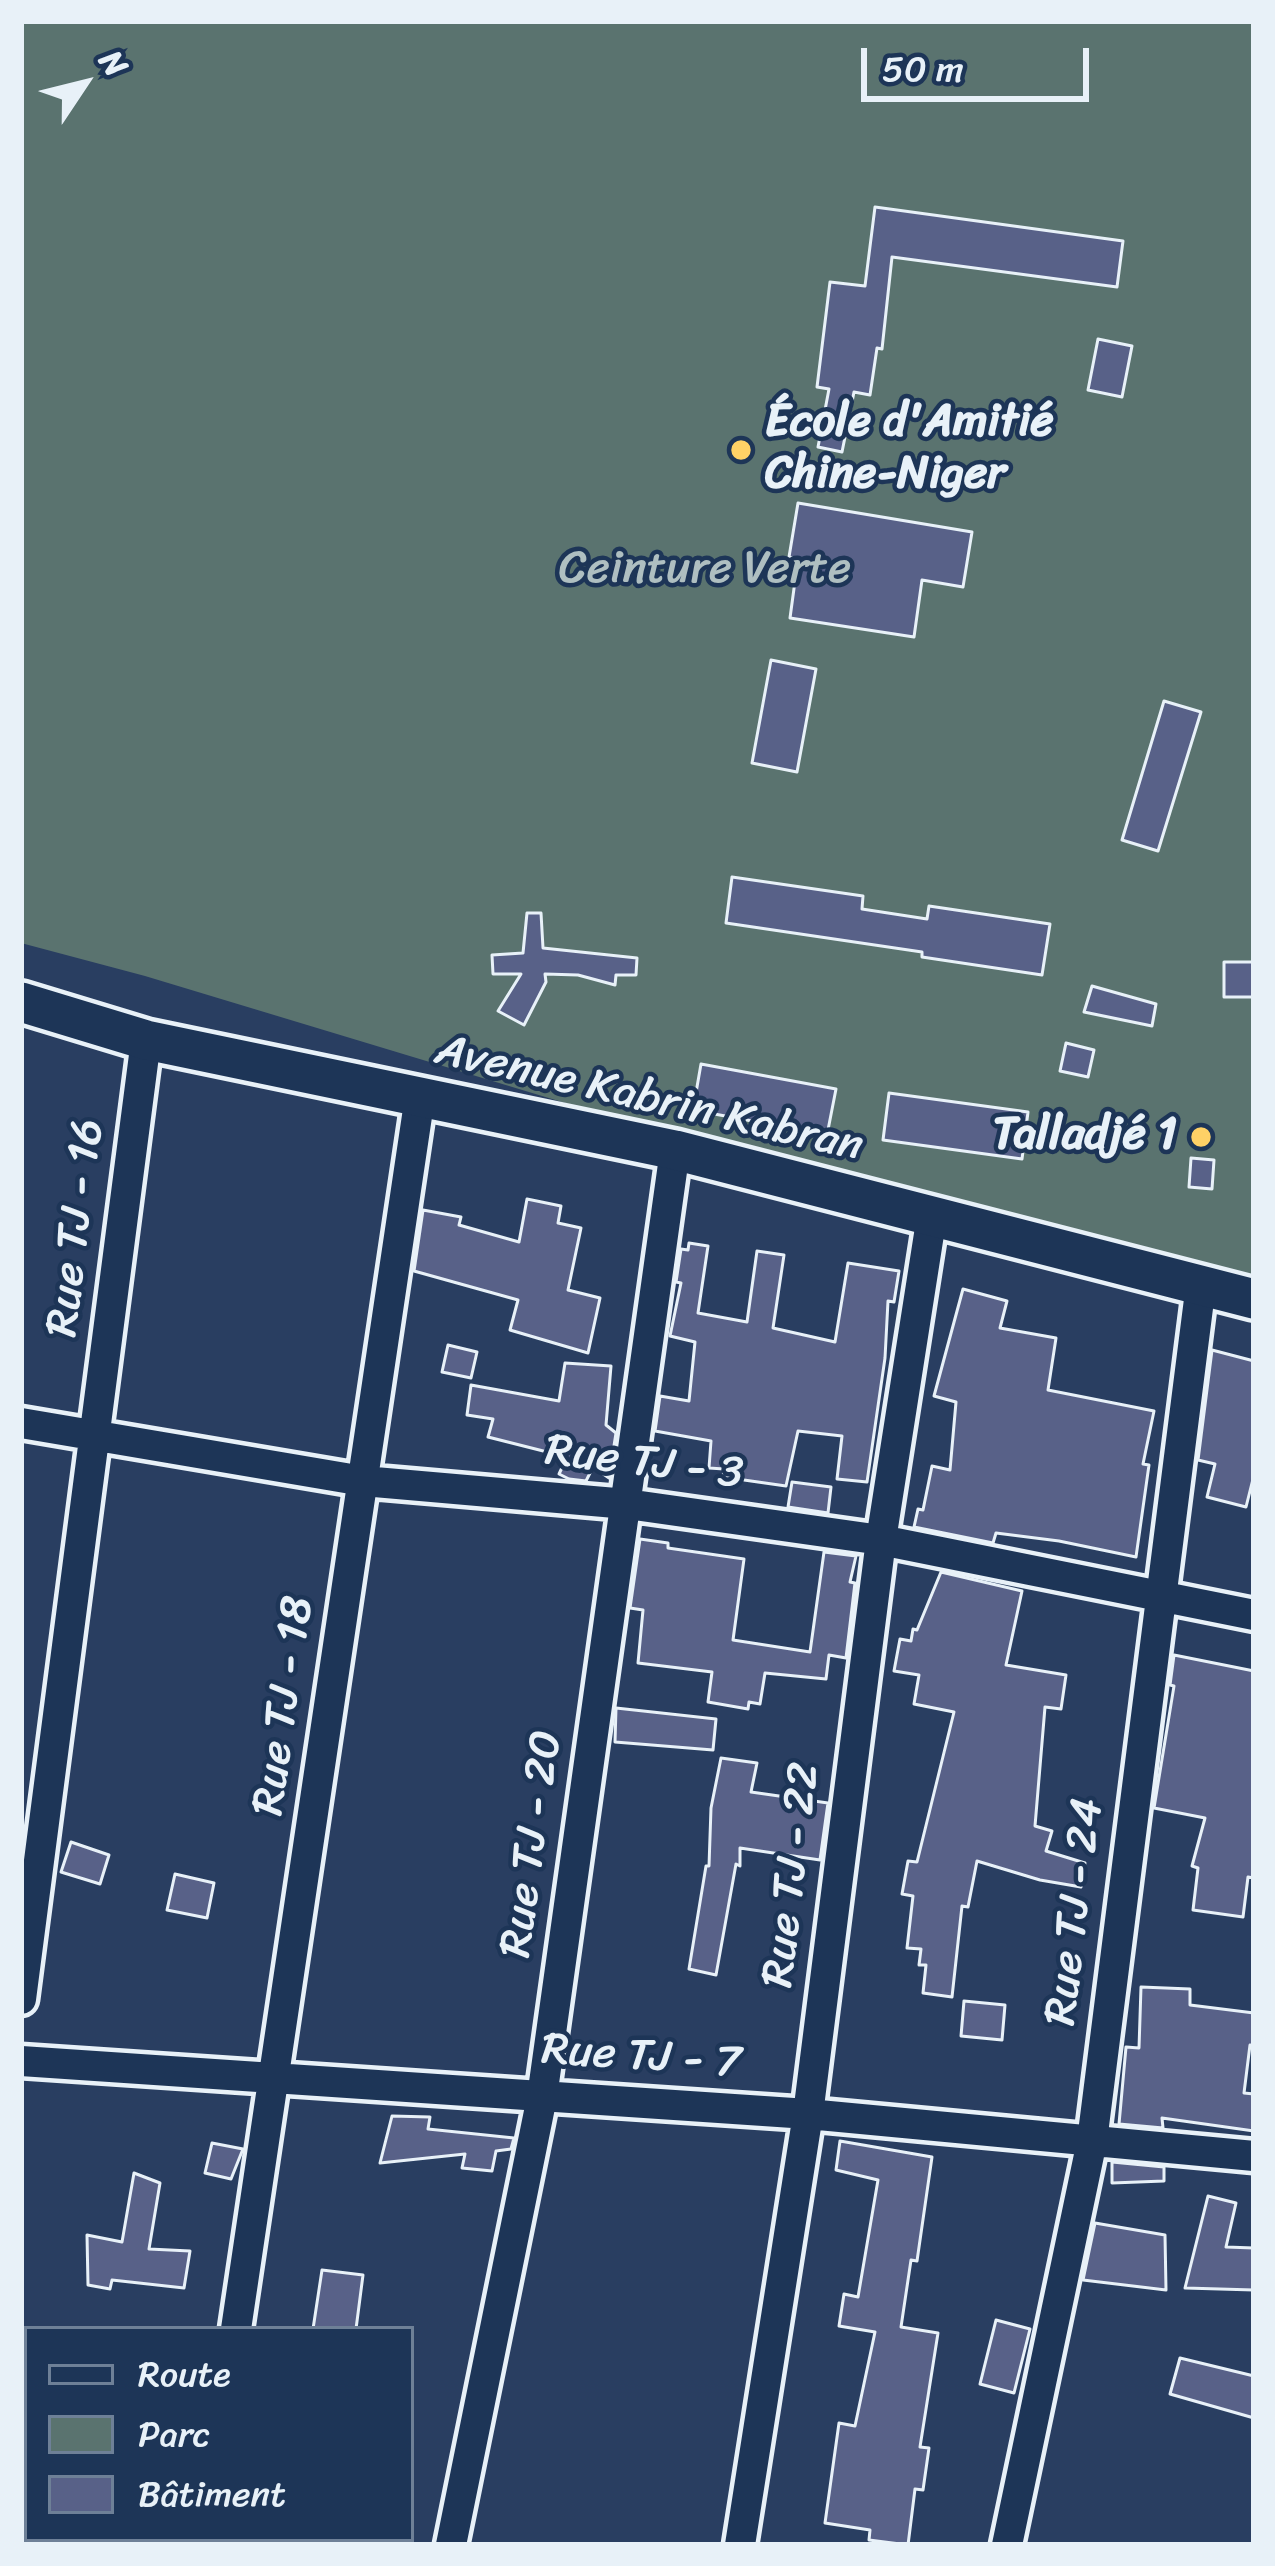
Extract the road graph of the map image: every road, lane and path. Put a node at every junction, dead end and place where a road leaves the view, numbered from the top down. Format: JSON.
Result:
{"nodes":[{"id":1,"x":21,"y":1002,"type":"edge"},
{"id":2,"x":146,"y":1040,"type":"junction"},
{"id":3,"x":420,"y":1096,"type":"junction"},
{"id":4,"x":675,"y":1150,"type":"junction"},
{"id":5,"x":932,"y":1215,"type":"junction"},
{"id":6,"x":1201,"y":1284,"type":"junction"},
{"id":7,"x":1254,"y":1299,"type":"edge"},
{"id":8,"x":21,"y":1423,"type":"edge"},
{"id":9,"x":97,"y":1434,"type":"junction"},
{"id":10,"x":363,"y":1481,"type":"junction"},
{"id":11,"x":627,"y":1504,"type":"junction"},
{"id":12,"x":881,"y":1540,"type":"junction"},
{"id":13,"x":1162,"y":1597,"type":"junction"},
{"id":14,"x":1254,"y":1615,"type":"edge"},
{"id":15,"x":21,"y":1999,"type":"edge"},
{"id":16,"x":21,"y":2061,"type":"edge"},
{"id":17,"x":276,"y":2080,"type":"junction"},
{"id":18,"x":542,"y":2097,"type":"junction"},
{"id":19,"x":808,"y":2114,"type":"junction"},
{"id":20,"x":1092,"y":2141,"type":"junction"},
{"id":21,"x":1254,"y":2156,"type":"edge"},
{"id":22,"x":236,"y":2326,"type":"edge"},
{"id":23,"x":451,"y":2545,"type":"edge"},
{"id":24,"x":740,"y":2545,"type":"edge"},
{"id":25,"x":1007,"y":2545,"type":"edge"}],
"edges":[{"from":1,"to":2,"type":"street","name":"Avenue Kabrin Kabran"},
{"from":2,"to":3,"type":"street","name":"Avenue Kabrin Kabran"},
{"from":2,"to":9,"type":"street","name":"Rue TJ - 16"},
{"from":3,"to":4,"type":"street","name":"Avenue Kabrin Kabran"},
{"from":3,"to":10,"type":"street","name":"Rue TJ - 18"},
{"from":4,"to":5,"type":"street","name":"Avenue Kabrin Kabran"},
{"from":4,"to":11,"type":"street","name":"Rue TJ - 20"},
{"from":5,"to":6,"type":"street","name":"Avenue Kabrin Kabran"},
{"from":5,"to":12,"type":"street","name":"Rue TJ - 22"},
{"from":6,"to":7,"type":"street","name":"Avenue Kabrin Kabran"},
{"from":6,"to":13,"type":"street","name":"Rue TJ - 24"},
{"from":8,"to":9,"type":"street","name":"Rue TJ - 3"},
{"from":9,"to":10,"type":"street","name":"Rue TJ - 3"},
{"from":9,"to":15,"type":"street","name":"Rue TJ - 16"},
{"from":10,"to":11,"type":"street","name":"Rue TJ - 3"},
{"from":10,"to":17,"type":"street","name":"Rue TJ - 18"},
{"from":11,"to":12,"type":"street","name":"Rue TJ - 3"},
{"from":11,"to":18,"type":"street","name":"Rue TJ - 20"},
{"from":12,"to":13,"type":"street","name":"Rue TJ - 3"},
{"from":12,"to":19,"type":"street","name":"Rue TJ - 22"},
{"from":13,"to":14,"type":"street","name":"Rue TJ - 3"},
{"from":13,"to":20,"type":"street","name":"Rue TJ - 24"},
{"from":16,"to":17,"type":"street","name":"Rue TJ - 7"},
{"from":17,"to":18,"type":"street","name":"Rue TJ - 7"},
{"from":17,"to":22,"type":"street","name":"Rue TJ - 18"},
{"from":18,"to":19,"type":"street","name":"Rue TJ - 7"},
{"from":18,"to":23,"type":"street","name":"Rue TJ - 20"},
{"from":19,"to":20,"type":"street","name":"Rue TJ - 7"},
{"from":19,"to":24,"type":"street","name":"Rue TJ - 22"},
{"from":20,"to":21,"type":"street","name":"Rue TJ - 7"},
{"from":20,"to":25,"type":"street","name":"Rue TJ - 24"}]}
